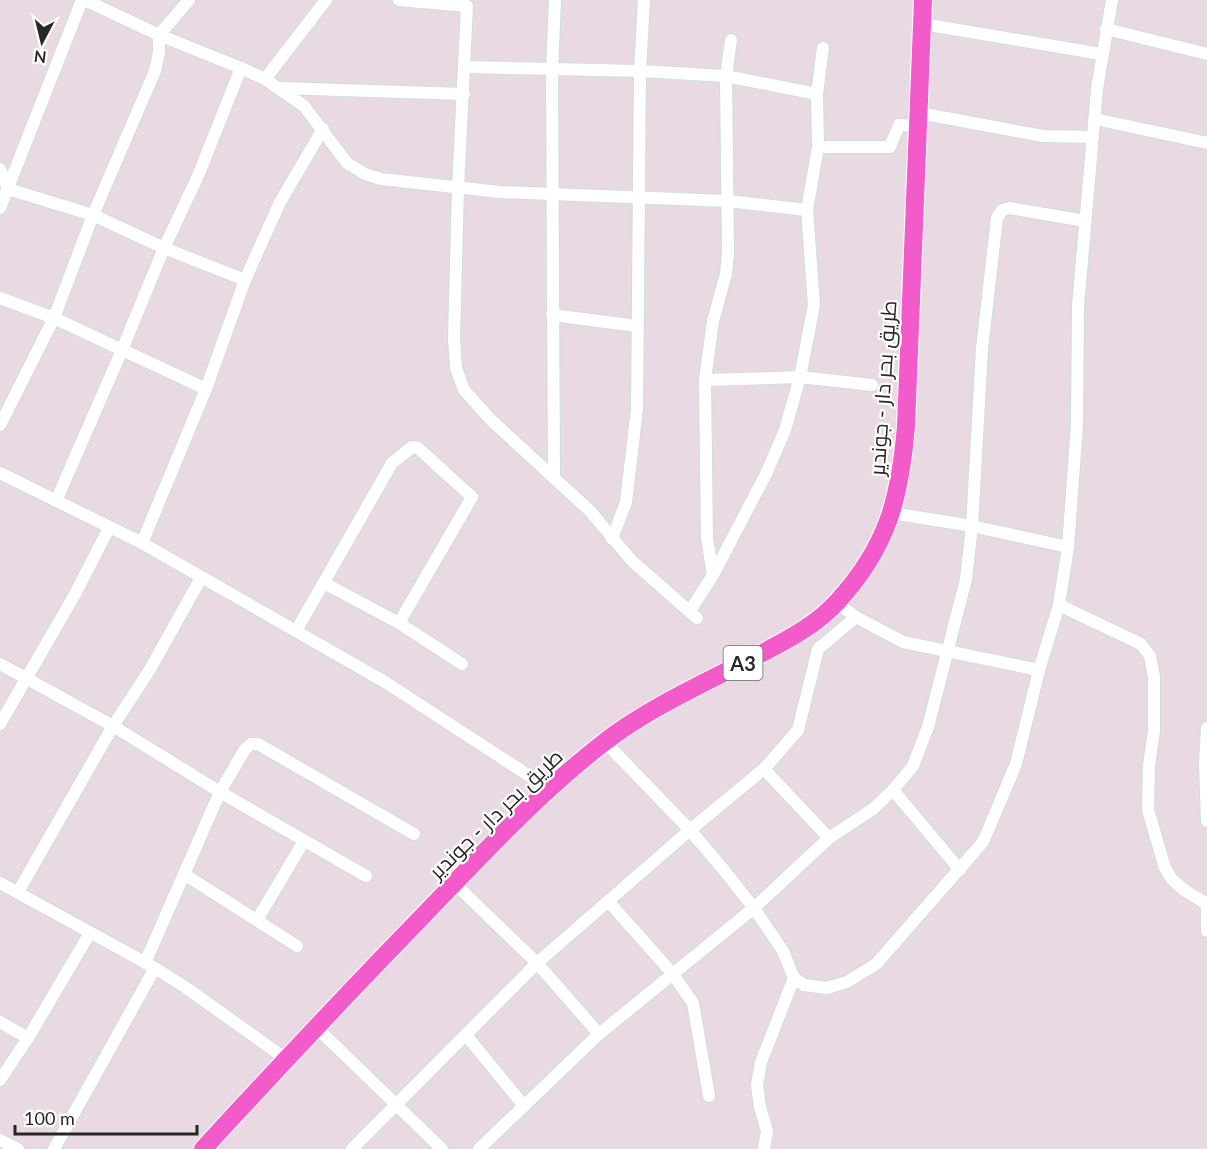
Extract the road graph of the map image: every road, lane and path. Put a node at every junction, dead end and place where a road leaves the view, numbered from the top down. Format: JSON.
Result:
{"nodes":[{"id":1,"x":83,"y":0,"type":"edge"},
{"id":2,"x":189,"y":0,"type":"edge"},
{"id":3,"x":326,"y":0,"type":"edge"},
{"id":4,"x":399,"y":0,"type":"edge"},
{"id":5,"x":555,"y":0,"type":"edge"},
{"id":6,"x":645,"y":0,"type":"edge"},
{"id":7,"x":923,"y":0,"type":"edge"},
{"id":8,"x":1112,"y":0,"type":"edge"},
{"id":9,"x":923,"y":24,"type":"junction"},
{"id":10,"x":1106,"y":29,"type":"junction"},
{"id":11,"x":159,"y":35,"type":"junction"},
{"id":12,"x":731,"y":40,"type":"dead end"},
{"id":13,"x":823,"y":48,"type":"dead end"},
{"id":14,"x":1101,"y":54,"type":"junction"},
{"id":15,"x":1207,"y":54,"type":"edge"},
{"id":16,"x":465,"y":67,"type":"junction"},
{"id":17,"x":241,"y":68,"type":"junction"},
{"id":18,"x":552,"y":70,"type":"junction"},
{"id":19,"x":640,"y":71,"type":"junction"},
{"id":20,"x":726,"y":76,"type":"junction"},
{"id":21,"x":265,"y":80,"type":"junction"},
{"id":22,"x":280,"y":88,"type":"junction"},
{"id":23,"x":464,"y":94,"type":"junction"},
{"id":24,"x":817,"y":94,"type":"junction"},
{"id":25,"x":919,"y":120,"type":"junction"},
{"id":26,"x":1095,"y":120,"type":"junction"},
{"id":27,"x":323,"y":129,"type":"junction"},
{"id":28,"x":1093,"y":138,"type":"junction"},
{"id":29,"x":1207,"y":143,"type":"edge"},
{"id":30,"x":818,"y":147,"type":"junction"},
{"id":31,"x":0,"y":169,"type":"edge"},
{"id":32,"x":458,"y":188,"type":"junction"},
{"id":33,"x":8,"y":189,"type":"junction"},
{"id":34,"x":553,"y":193,"type":"junction"},
{"id":35,"x":639,"y":198,"type":"junction"},
{"id":36,"x":728,"y":201,"type":"junction"},
{"id":37,"x":0,"y":208,"type":"edge"},
{"id":38,"x":807,"y":210,"type":"junction"},
{"id":39,"x":93,"y":215,"type":"junction"},
{"id":40,"x":1085,"y":221,"type":"junction"},
{"id":41,"x":164,"y":248,"type":"junction"},
{"id":42,"x":244,"y":280,"type":"junction"},
{"id":43,"x":0,"y":298,"type":"edge"},
{"id":44,"x":552,"y":315,"type":"junction"},
{"id":45,"x":54,"y":318,"type":"junction"},
{"id":46,"x":637,"y":326,"type":"junction"},
{"id":47,"x":122,"y":350,"type":"junction"},
{"id":48,"x":800,"y":378,"type":"junction"},
{"id":49,"x":705,"y":380,"type":"junction"},
{"id":50,"x":872,"y":385,"type":"dead end"},
{"id":51,"x":206,"y":389,"type":"junction"},
{"id":52,"x":0,"y":425,"type":"edge"},
{"id":53,"x":0,"y":473,"type":"edge"},
{"id":54,"x":554,"y":478,"type":"junction"},
{"id":55,"x":56,"y":501,"type":"junction"},
{"id":56,"x":892,"y":513,"type":"junction"},
{"id":57,"x":972,"y":526,"type":"junction"},
{"id":58,"x":109,"y":528,"type":"junction"},
{"id":59,"x":612,"y":539,"type":"junction"},
{"id":60,"x":142,"y":543,"type":"junction"},
{"id":61,"x":1068,"y":548,"type":"junction"},
{"id":62,"x":713,"y":575,"type":"junction"},
{"id":63,"x":201,"y":578,"type":"junction"},
{"id":64,"x":324,"y":583,"type":"junction"},
{"id":65,"x":837,"y":603,"type":"junction"},
{"id":66,"x":1059,"y":605,"type":"junction"},
{"id":67,"x":856,"y":617,"type":"junction"},
{"id":68,"x":399,"y":623,"type":"junction"},
{"id":69,"x":296,"y":631,"type":"junction"},
{"id":70,"x":946,"y":652,"type":"junction"},
{"id":71,"x":0,"y":664,"type":"edge"},
{"id":72,"x":462,"y":664,"type":"dead end"},
{"id":73,"x":1039,"y":670,"type":"junction"},
{"id":74,"x":27,"y":679,"type":"junction"},
{"id":75,"x":0,"y":724,"type":"edge"},
{"id":76,"x":113,"y":726,"type":"junction"},
{"id":77,"x":1207,"y":728,"type":"edge"},
{"id":78,"x":605,"y":742,"type":"junction"},
{"id":79,"x":764,"y":769,"type":"junction"},
{"id":80,"x":548,"y":788,"type":"junction"},
{"id":81,"x":893,"y":790,"type":"junction"},
{"id":82,"x":220,"y":792,"type":"junction"},
{"id":83,"x":1207,"y":821,"type":"edge"},
{"id":84,"x":690,"y":830,"type":"junction"},
{"id":85,"x":414,"y":834,"type":"dead end"},
{"id":86,"x":829,"y":838,"type":"junction"},
{"id":87,"x":304,"y":841,"type":"junction"},
{"id":88,"x":960,"y":870,"type":"junction"},
{"id":89,"x":184,"y":874,"type":"junction"},
{"id":90,"x":366,"y":876,"type":"dead end"},
{"id":91,"x":454,"y":883,"type":"junction"},
{"id":92,"x":0,"y":884,"type":"edge"},
{"id":93,"x":18,"y":892,"type":"junction"},
{"id":94,"x":608,"y":901,"type":"junction"},
{"id":95,"x":1207,"y":906,"type":"edge"},
{"id":96,"x":754,"y":908,"type":"junction"},
{"id":97,"x":257,"y":920,"type":"junction"},
{"id":98,"x":1207,"y":931,"type":"edge"},
{"id":99,"x":90,"y":933,"type":"junction"},
{"id":100,"x":297,"y":946,"type":"dead end"},
{"id":101,"x":537,"y":963,"type":"junction"},
{"id":102,"x":150,"y":965,"type":"junction"},
{"id":103,"x":672,"y":973,"type":"junction"},
{"id":104,"x":794,"y":978,"type":"junction"},
{"id":105,"x":0,"y":1022,"type":"edge"},
{"id":106,"x":316,"y":1027,"type":"junction"},
{"id":107,"x":599,"y":1034,"type":"junction"},
{"id":108,"x":466,"y":1035,"type":"junction"},
{"id":109,"x":28,"y":1038,"type":"junction"},
{"id":110,"x":286,"y":1059,"type":"junction"},
{"id":111,"x":0,"y":1080,"type":"edge"},
{"id":112,"x":709,"y":1095,"type":"dead end"},
{"id":113,"x":396,"y":1104,"type":"junction"},
{"id":114,"x":524,"y":1106,"type":"junction"},
{"id":115,"x":0,"y":1140,"type":"edge"},
{"id":116,"x":18,"y":1149,"type":"edge"},
{"id":117,"x":54,"y":1149,"type":"edge"},
{"id":118,"x":203,"y":1149,"type":"edge"},
{"id":119,"x":352,"y":1149,"type":"edge"},
{"id":120,"x":442,"y":1149,"type":"edge"},
{"id":121,"x":479,"y":1149,"type":"edge"},
{"id":122,"x":764,"y":1149,"type":"edge"}],
"edges":[{"from":1,"to":11,"type":"street"},
{"from":1,"to":33,"type":"street"},
{"from":2,"to":11,"type":"street"},
{"from":3,"to":21,"type":"street"},
{"from":4,"to":16,"type":"street"},
{"from":5,"to":18,"type":"street"},
{"from":6,"to":19,"type":"street"},
{"from":7,"to":9,"type":"highway","name":"طريق بحر دار - جوندير","number":"A3"},
{"from":8,"to":10,"type":"street"},
{"from":9,"to":14,"type":"street"},
{"from":9,"to":25,"type":"highway","name":"طريق بحر دار - جوندير","number":"A3"},
{"from":10,"to":14,"type":"street"},
{"from":10,"to":15,"type":"street"},
{"from":11,"to":17,"type":"street"},
{"from":11,"to":39,"type":"street"},
{"from":12,"to":20,"type":"street"},
{"from":13,"to":24,"type":"street"},
{"from":14,"to":26,"type":"street"},
{"from":16,"to":18,"type":"street"},
{"from":16,"to":23,"type":"street"},
{"from":17,"to":21,"type":"street"},
{"from":17,"to":41,"type":"street"},
{"from":18,"to":19,"type":"street"},
{"from":18,"to":34,"type":"street"},
{"from":19,"to":20,"type":"street"},
{"from":19,"to":35,"type":"street"},
{"from":20,"to":24,"type":"street"},
{"from":20,"to":36,"type":"street"},
{"from":21,"to":22,"type":"street"},
{"from":22,"to":23,"type":"street"},
{"from":22,"to":27,"type":"street"},
{"from":23,"to":32,"type":"street"},
{"from":24,"to":30,"type":"street"},
{"from":25,"to":28,"type":"street"},
{"from":25,"to":30,"type":"street"},
{"from":25,"to":56,"type":"highway","name":"طريق بحر دار - جوندير","number":"A3"},
{"from":26,"to":28,"type":"street"},
{"from":26,"to":29,"type":"street"},
{"from":27,"to":32,"type":"street"},
{"from":27,"to":42,"type":"street"},
{"from":28,"to":40,"type":"street"},
{"from":30,"to":38,"type":"street"},
{"from":31,"to":33,"type":"street"},
{"from":32,"to":34,"type":"street"},
{"from":32,"to":54,"type":"street"},
{"from":33,"to":37,"type":"street"},
{"from":33,"to":39,"type":"street"},
{"from":34,"to":35,"type":"street"},
{"from":34,"to":44,"type":"street"},
{"from":35,"to":36,"type":"street"},
{"from":35,"to":46,"type":"street"},
{"from":36,"to":38,"type":"street"},
{"from":36,"to":49,"type":"street"},
{"from":38,"to":48,"type":"street"},
{"from":39,"to":41,"type":"street"},
{"from":39,"to":45,"type":"street"},
{"from":40,"to":57,"type":"street"},
{"from":40,"to":61,"type":"street"},
{"from":41,"to":42,"type":"street"},
{"from":41,"to":47,"type":"street"},
{"from":42,"to":51,"type":"street"},
{"from":43,"to":45,"type":"street"},
{"from":44,"to":46,"type":"street"},
{"from":44,"to":54,"type":"street"},
{"from":45,"to":47,"type":"street"},
{"from":45,"to":52,"type":"street"},
{"from":46,"to":59,"type":"street"},
{"from":47,"to":51,"type":"street"},
{"from":47,"to":55,"type":"street"},
{"from":48,"to":49,"type":"street"},
{"from":48,"to":50,"type":"street"},
{"from":48,"to":62,"type":"street"},
{"from":49,"to":62,"type":"street"},
{"from":51,"to":60,"type":"street"},
{"from":53,"to":55,"type":"street"},
{"from":54,"to":59,"type":"street"},
{"from":55,"to":58,"type":"street"},
{"from":56,"to":57,"type":"street"},
{"from":56,"to":65,"type":"highway","name":"طريق بحر دار - جوندير","number":"A3"},
{"from":57,"to":61,"type":"street"},
{"from":57,"to":70,"type":"street"},
{"from":58,"to":60,"type":"street"},
{"from":58,"to":74,"type":"street"},
{"from":59,"to":62,"type":"street"},
{"from":60,"to":63,"type":"street"},
{"from":61,"to":66,"type":"street"},
{"from":63,"to":69,"type":"street"},
{"from":63,"to":76,"type":"street"},
{"from":64,"to":68,"type":"street"},
{"from":64,"to":68,"type":"street"},
{"from":64,"to":69,"type":"street"},
{"from":65,"to":67,"type":"street"},
{"from":65,"to":78,"type":"highway","name":"طريق بحر دار - جوندير","number":"A3"},
{"from":66,"to":73,"type":"street"},
{"from":66,"to":95,"type":"street"},
{"from":67,"to":70,"type":"street"},
{"from":67,"to":79,"type":"street"},
{"from":68,"to":72,"type":"street"},
{"from":69,"to":80,"type":"street"},
{"from":70,"to":73,"type":"street"},
{"from":70,"to":81,"type":"street"},
{"from":71,"to":74,"type":"street"},
{"from":73,"to":88,"type":"street"},
{"from":74,"to":75,"type":"street"},
{"from":74,"to":76,"type":"street"},
{"from":76,"to":82,"type":"street"},
{"from":76,"to":93,"type":"street"},
{"from":77,"to":83,"type":"street"},
{"from":78,"to":80,"type":"highway","name":"طريق بحر دار - جوندير","number":"A3"},
{"from":78,"to":84,"type":"street"},
{"from":79,"to":84,"type":"street"},
{"from":79,"to":86,"type":"street"},
{"from":80,"to":91,"type":"highway","name":"طريق بحر دار - جوندير","number":"A3"},
{"from":81,"to":86,"type":"street"},
{"from":81,"to":88,"type":"street"},
{"from":82,"to":85,"type":"street"},
{"from":82,"to":87,"type":"street"},
{"from":82,"to":89,"type":"street"},
{"from":84,"to":94,"type":"street"},
{"from":84,"to":96,"type":"street"},
{"from":86,"to":96,"type":"street"},
{"from":87,"to":90,"type":"street"},
{"from":87,"to":97,"type":"street"},
{"from":88,"to":104,"type":"street"},
{"from":89,"to":97,"type":"street"},
{"from":89,"to":102,"type":"street"},
{"from":91,"to":101,"type":"street"},
{"from":91,"to":106,"type":"highway","name":"طريق بحر دار - جوندير","number":"A3"},
{"from":92,"to":93,"type":"street"},
{"from":93,"to":99,"type":"street"},
{"from":94,"to":101,"type":"street"},
{"from":94,"to":103,"type":"street"},
{"from":95,"to":98,"type":"street"},
{"from":96,"to":103,"type":"street"},
{"from":96,"to":104,"type":"street"},
{"from":97,"to":100,"type":"street"},
{"from":99,"to":102,"type":"street"},
{"from":99,"to":109,"type":"street"},
{"from":101,"to":107,"type":"street"},
{"from":101,"to":108,"type":"street"},
{"from":102,"to":110,"type":"street"},
{"from":102,"to":117,"type":"street"},
{"from":103,"to":107,"type":"street"},
{"from":103,"to":112,"type":"street"},
{"from":104,"to":122,"type":"street"},
{"from":105,"to":109,"type":"street"},
{"from":106,"to":110,"type":"highway","name":"طريق بحر دار - جوندير","number":"A3"},
{"from":106,"to":113,"type":"street"},
{"from":107,"to":114,"type":"street"},
{"from":108,"to":113,"type":"street"},
{"from":108,"to":114,"type":"street"},
{"from":109,"to":111,"type":"street"},
{"from":110,"to":118,"type":"highway","name":"طريق بحر دار - جوندير","number":"A3"},
{"from":113,"to":119,"type":"street"},
{"from":113,"to":120,"type":"street"},
{"from":114,"to":121,"type":"street"},
{"from":115,"to":116,"type":"street"}]}
